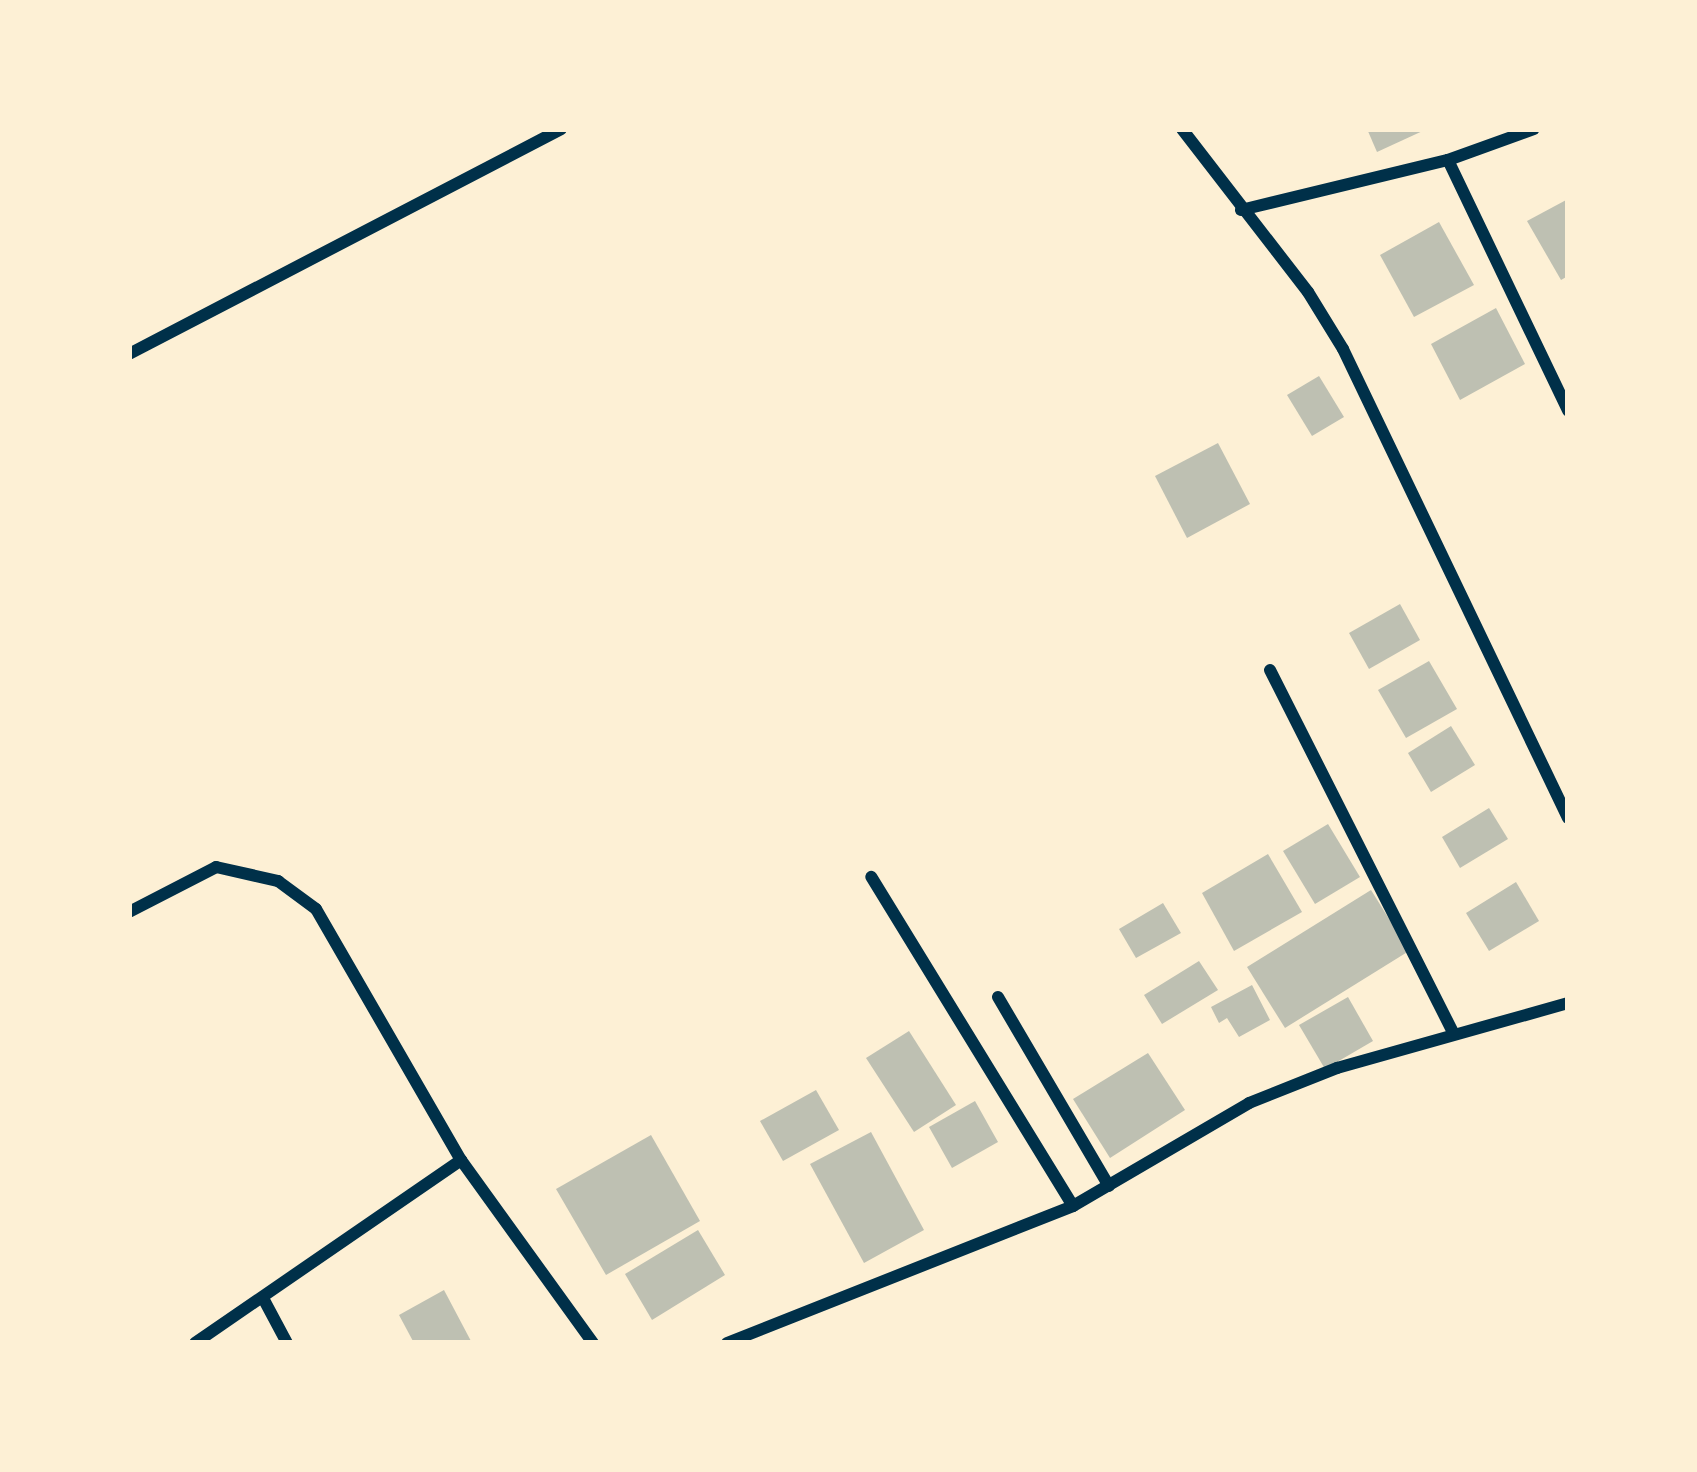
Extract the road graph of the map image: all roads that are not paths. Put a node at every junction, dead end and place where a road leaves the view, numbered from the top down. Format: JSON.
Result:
{"nodes":[{"id":1,"x":561,"y":129,"type":"edge"},
{"id":2,"x":1182,"y":129,"type":"edge"},
{"id":3,"x":1534,"y":129,"type":"edge"},
{"id":4,"x":1448,"y":160,"type":"junction"},
{"id":5,"x":1241,"y":210,"type":"junction"},
{"id":6,"x":129,"y":354,"type":"edge"},
{"id":7,"x":1568,"y":411,"type":"edge"},
{"id":8,"x":1270,"y":670,"type":"dead end"},
{"id":9,"x":1568,"y":818,"type":"edge"},
{"id":10,"x":872,"y":877,"type":"dead end"},
{"id":11,"x":129,"y":913,"type":"edge"},
{"id":12,"x":998,"y":997,"type":"dead end"},
{"id":13,"x":1568,"y":1003,"type":"edge"},
{"id":14,"x":1454,"y":1034,"type":"junction"},
{"id":15,"x":461,"y":1160,"type":"junction"},
{"id":16,"x":1109,"y":1186,"type":"junction"},
{"id":17,"x":1073,"y":1206,"type":"junction"},
{"id":18,"x":263,"y":1298,"type":"junction"},
{"id":19,"x":196,"y":1343,"type":"edge"},
{"id":20,"x":286,"y":1343,"type":"edge"},
{"id":21,"x":593,"y":1343,"type":"edge"},
{"id":22,"x":727,"y":1343,"type":"edge"}],
"edges":[{"from":1,"to":6,"type":"street"},
{"from":2,"to":5,"type":"street"},
{"from":3,"to":4,"type":"street"},
{"from":4,"to":5,"type":"street"},
{"from":4,"to":7,"type":"street"},
{"from":5,"to":9,"type":"street"},
{"from":8,"to":14,"type":"street"},
{"from":10,"to":17,"type":"street"},
{"from":11,"to":15,"type":"street"},
{"from":12,"to":16,"type":"street"},
{"from":13,"to":14,"type":"street"},
{"from":14,"to":16,"type":"street"},
{"from":15,"to":18,"type":"street"},
{"from":15,"to":21,"type":"street"},
{"from":16,"to":17,"type":"street"},
{"from":17,"to":22,"type":"street"},
{"from":18,"to":19,"type":"street"},
{"from":18,"to":20,"type":"street"}]}
